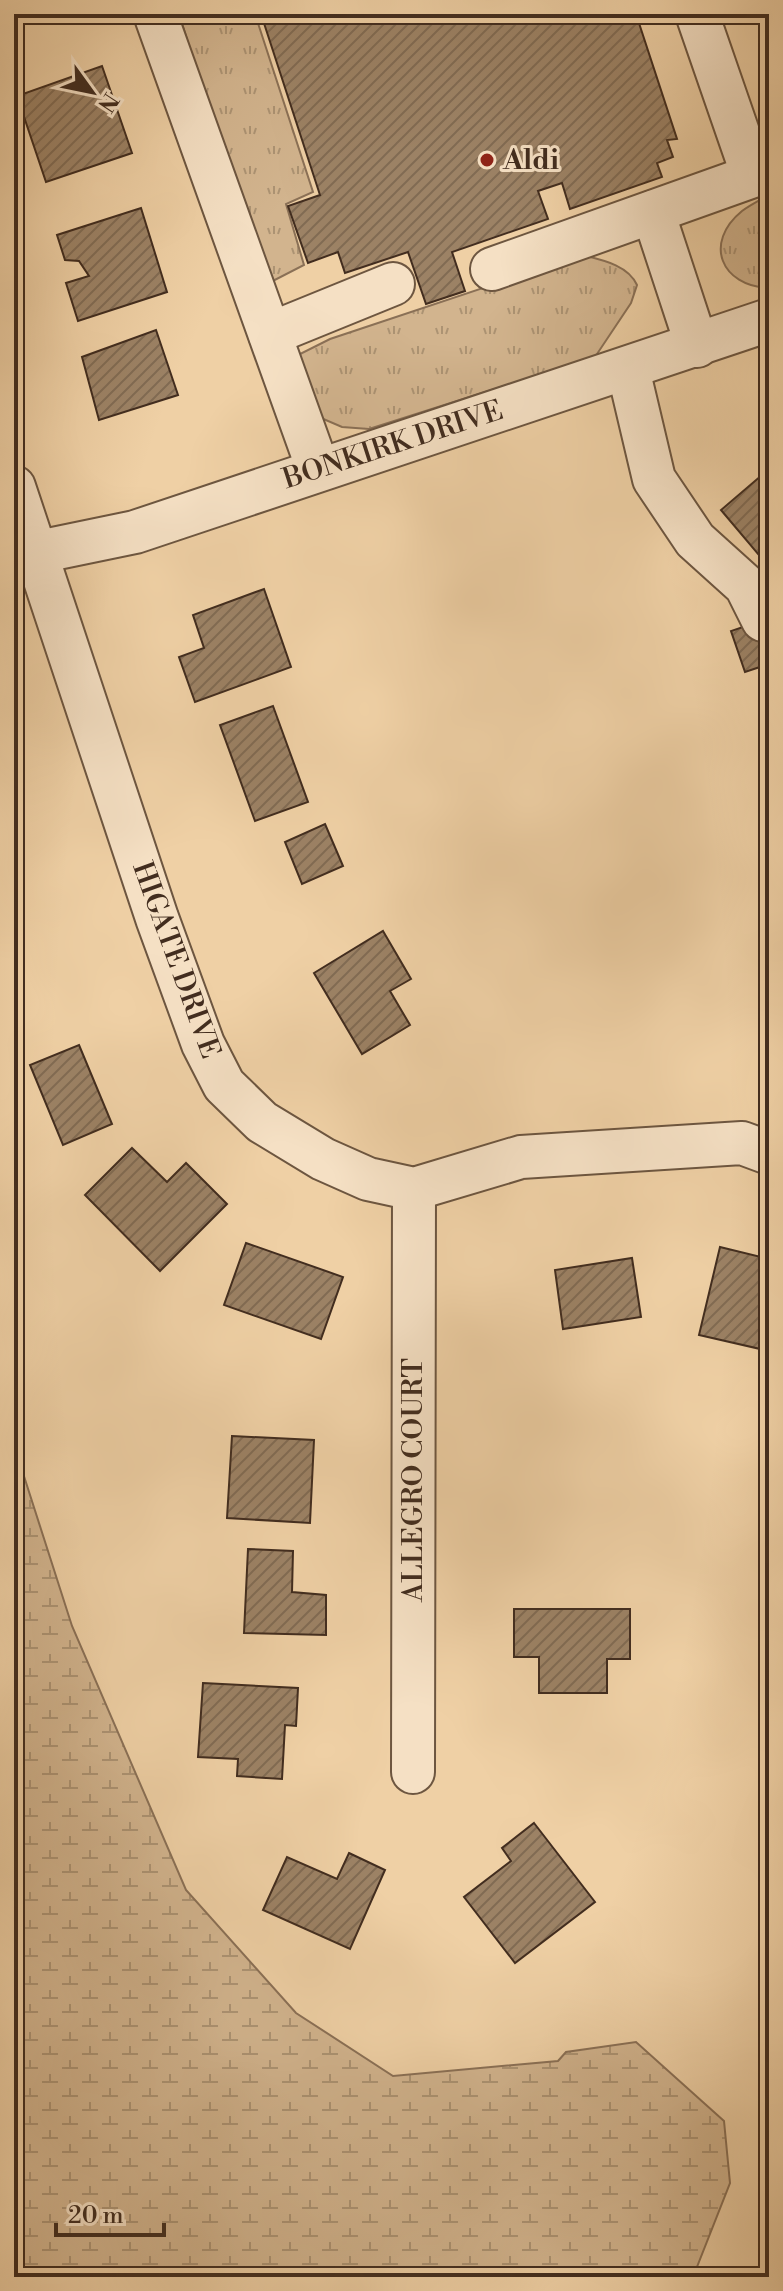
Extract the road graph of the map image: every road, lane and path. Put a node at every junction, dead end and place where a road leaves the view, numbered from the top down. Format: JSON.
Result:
{"nodes":[{"id":1,"x":155,"y":14,"type":"edge"},
{"id":2,"x":697,"y":14,"type":"edge"},
{"id":3,"x":653,"y":212,"type":"junction"},
{"id":4,"x":492,"y":269,"type":"dead end"},
{"id":5,"x":393,"y":284,"type":"dead end"},
{"id":6,"x":769,"y":320,"type":"edge"},
{"id":7,"x":270,"y":334,"type":"junction"},
{"id":8,"x":697,"y":346,"type":"junction"},
{"id":9,"x":628,"y":369,"type":"junction"},
{"id":10,"x":318,"y":469,"type":"junction"},
{"id":11,"x":14,"y":487,"type":"edge"},
{"id":12,"x":25,"y":556,"type":"edge"},
{"id":13,"x":763,"y":620,"type":"dead end"},
{"id":14,"x":769,"y":1153,"type":"edge"},
{"id":15,"x":414,"y":1189,"type":"junction"},
{"id":16,"x":413,"y":1772,"type":"dead end"}],
"edges":[{"from":1,"to":7,"type":"street"},
{"from":2,"to":3,"type":"street"},
{"from":3,"to":4,"type":"street"},
{"from":3,"to":8,"type":"street"},
{"from":5,"to":7,"type":"street"},
{"from":6,"to":8,"type":"street","name":"BONKIRK DRIVE"},
{"from":7,"to":10,"type":"street"},
{"from":8,"to":9,"type":"street","name":"BONKIRK DRIVE"},
{"from":9,"to":10,"type":"street","name":"BONKIRK DRIVE"},
{"from":9,"to":13,"type":"street"},
{"from":10,"to":12,"type":"street","name":"BONKIRK DRIVE"},
{"from":11,"to":12,"type":"street","name":"HIGATE DRIVE"},
{"from":12,"to":15,"type":"street","name":"HIGATE DRIVE"},
{"from":14,"to":15,"type":"street","name":"HIGATE DRIVE"},
{"from":15,"to":16,"type":"street","name":"ALLEGRO COURT"}]}
